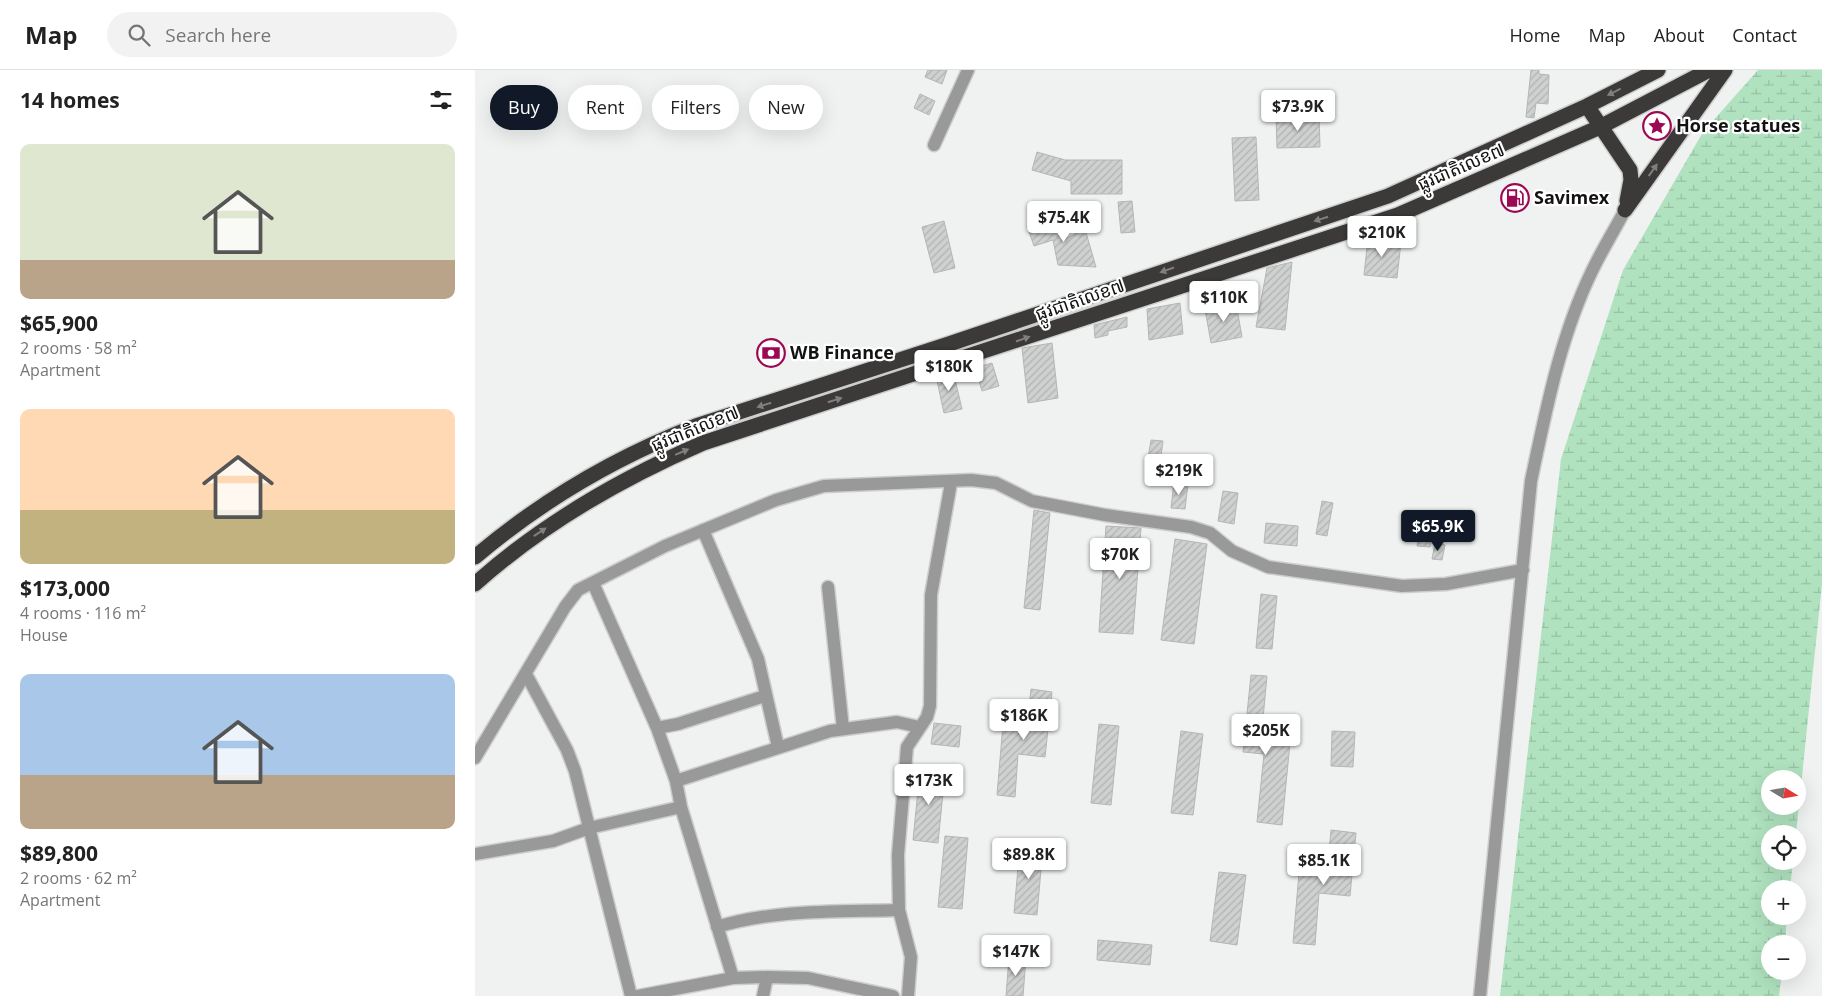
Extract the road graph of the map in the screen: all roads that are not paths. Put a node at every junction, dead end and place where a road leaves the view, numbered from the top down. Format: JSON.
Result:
{"nodes":[{"id":1,"x":968,"y":70,"type":"edge"},
{"id":2,"x":1658,"y":70,"type":"edge"},
{"id":3,"x":1709,"y":70,"type":"edge"},
{"id":4,"x":1725,"y":70,"type":"edge"},
{"id":5,"x":1587,"y":106,"type":"junction"},
{"id":6,"x":1600,"y":127,"type":"junction"},
{"id":7,"x":934,"y":145,"type":"dead end"},
{"id":8,"x":1388,"y":196,"type":"junction"},
{"id":9,"x":1625,"y":210,"type":"junction"},
{"id":10,"x":1398,"y":215,"type":"junction"},
{"id":11,"x":1198,"y":260,"type":"junction"},
{"id":12,"x":1204,"y":278,"type":"junction"},
{"id":13,"x":947,"y":345,"type":"junction"},
{"id":14,"x":956,"y":362,"type":"junction"},
{"id":15,"x":951,"y":483,"type":"junction"},
{"id":16,"x":703,"y":530,"type":"junction"},
{"id":17,"x":501,"y":536,"type":"junction"},
{"id":18,"x":514,"y":551,"type":"junction"},
{"id":19,"x":475,"y":558,"type":"edge"},
{"id":20,"x":1523,"y":570,"type":"junction"},
{"id":21,"x":593,"y":583,"type":"junction"},
{"id":22,"x":475,"y":584,"type":"edge"},
{"id":23,"x":829,"y":587,"type":"dead end"},
{"id":24,"x":526,"y":674,"type":"junction"},
{"id":25,"x":765,"y":696,"type":"junction"},
{"id":26,"x":919,"y":726,"type":"junction"},
{"id":27,"x":657,"y":728,"type":"junction"},
{"id":28,"x":843,"y":729,"type":"junction"},
{"id":29,"x":778,"y":747,"type":"junction"},
{"id":30,"x":475,"y":758,"type":"edge"},
{"id":31,"x":675,"y":781,"type":"junction"},
{"id":32,"x":681,"y":807,"type":"junction"},
{"id":33,"x":589,"y":828,"type":"junction"},
{"id":34,"x":475,"y":854,"type":"edge"},
{"id":35,"x":899,"y":910,"type":"junction"},
{"id":36,"x":717,"y":927,"type":"junction"},
{"id":37,"x":767,"y":977,"type":"junction"},
{"id":38,"x":733,"y":978,"type":"junction"},
{"id":39,"x":631,"y":996,"type":"edge"},
{"id":40,"x":638,"y":996,"type":"edge"},
{"id":41,"x":763,"y":996,"type":"edge"},
{"id":42,"x":893,"y":996,"type":"edge"},
{"id":43,"x":908,"y":996,"type":"edge"},
{"id":44,"x":1480,"y":996,"type":"edge"}],
"edges":[{"from":1,"to":7,"type":"street"},
{"from":2,"to":5,"type":"highway","name":"ផ្លូវជាតិលេខ៧","one_way":true},
{"from":3,"to":6,"type":"highway","name":"ផ្លូវជាតិលេខ៧"},
{"from":9,"to":4,"type":"highway","one_way":true},
{"from":5,"to":6,"type":"highway"},
{"from":5,"to":8,"type":"highway","name":"ផ្លូវជាតិលេខ៧"},
{"from":6,"to":9,"type":"highway"},
{"from":6,"to":10,"type":"highway","name":"ផ្លូវជាតិលេខ៧"},
{"from":8,"to":10,"type":"highway"},
{"from":8,"to":11,"type":"highway","name":"ផ្លូវជាតិលេខ៧","one_way":true},
{"from":9,"to":20,"type":"street"},
{"from":10,"to":12,"type":"highway","name":"ផ្លូវជាតិលេខ៧"},
{"from":11,"to":12,"type":"highway"},
{"from":11,"to":13,"type":"highway","name":"ផ្លូវជាតិលេខ៧","one_way":true},
{"from":14,"to":12,"type":"highway","name":"ផ្លូវជាតិលេខ៧","one_way":true},
{"from":13,"to":14,"type":"highway"},
{"from":13,"to":17,"type":"highway","name":"ផ្លូវជាតិលេខ៧","one_way":true},
{"from":18,"to":14,"type":"highway","name":"ផ្លូវជាតិលេខ៧","one_way":true},
{"from":15,"to":16,"type":"street"},
{"from":15,"to":20,"type":"street"},
{"from":15,"to":26,"type":"street"},
{"from":16,"to":21,"type":"street"},
{"from":16,"to":25,"type":"street"},
{"from":17,"to":18,"type":"highway"},
{"from":17,"to":19,"type":"highway","name":"ផ្លូវជាតិលេខ៧"},
{"from":18,"to":22,"type":"highway","name":"ផ្លូវជាតិលេខ៧"},
{"from":20,"to":44,"type":"street"},
{"from":21,"to":24,"type":"street"},
{"from":21,"to":27,"type":"street"},
{"from":23,"to":28,"type":"street"},
{"from":24,"to":30,"type":"street"},
{"from":24,"to":33,"type":"street"},
{"from":25,"to":27,"type":"street"},
{"from":25,"to":29,"type":"street"},
{"from":26,"to":28,"type":"street"},
{"from":26,"to":35,"type":"street"},
{"from":27,"to":31,"type":"street"},
{"from":28,"to":29,"type":"street"},
{"from":29,"to":31,"type":"street"},
{"from":31,"to":32,"type":"street"},
{"from":32,"to":33,"type":"street"},
{"from":32,"to":36,"type":"street"},
{"from":33,"to":34,"type":"street"},
{"from":33,"to":39,"type":"street"},
{"from":35,"to":36,"type":"street"},
{"from":35,"to":43,"type":"street"},
{"from":36,"to":38,"type":"street"},
{"from":37,"to":38,"type":"street"},
{"from":37,"to":41,"type":"street"},
{"from":37,"to":42,"type":"street"},
{"from":38,"to":40,"type":"street"}]}
